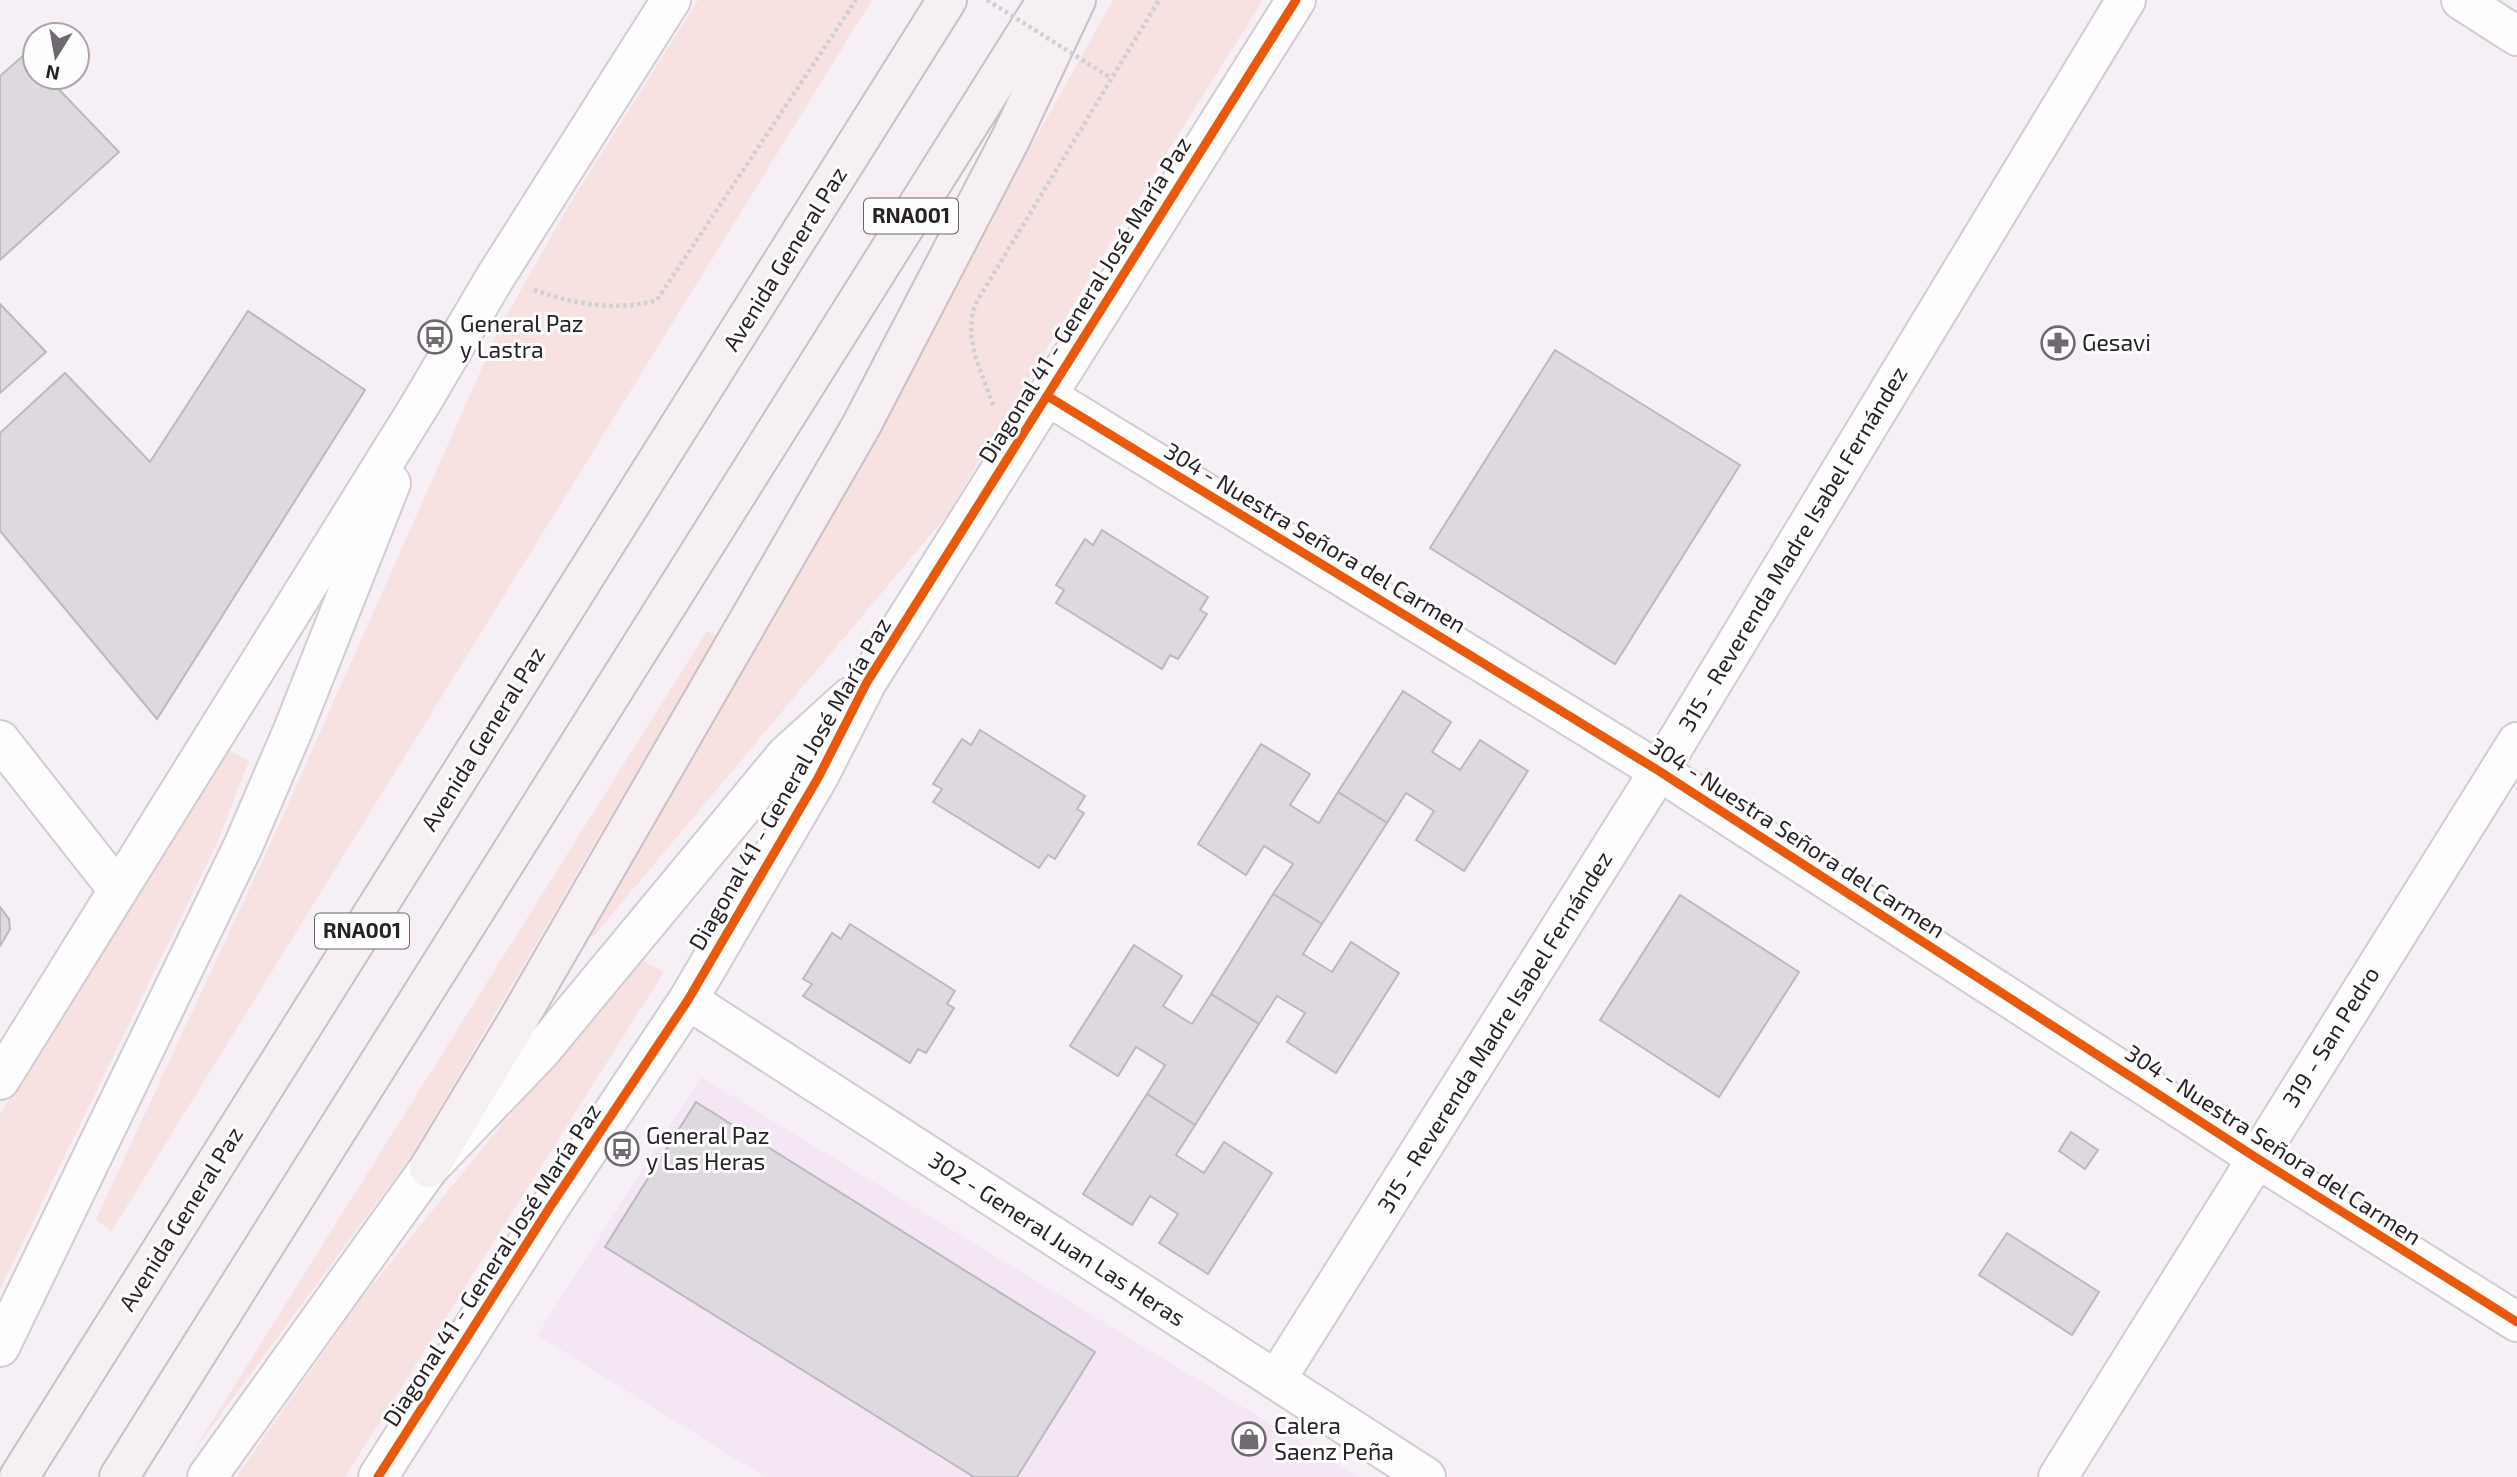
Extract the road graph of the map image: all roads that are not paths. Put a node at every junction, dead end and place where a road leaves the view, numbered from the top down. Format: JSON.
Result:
{"nodes":[{"id":1,"x":671,"y":0,"type":"edge"},
{"id":2,"x":947,"y":0,"type":"edge"},
{"id":3,"x":1047,"y":0,"type":"edge"},
{"id":4,"x":1076,"y":0,"type":"edge"},
{"id":5,"x":1296,"y":0,"type":"edge"},
{"id":6,"x":2126,"y":0,"type":"edge"},
{"id":7,"x":2461,"y":0,"type":"edge"},
{"id":8,"x":2517,"y":36,"type":"edge"},
{"id":9,"x":1049,"y":397,"type":"junction"},
{"id":10,"x":420,"y":405,"type":"junction"},
{"id":11,"x":867,"y":682,"type":"junction"},
{"id":12,"x":0,"y":740,"type":"edge"},
{"id":13,"x":2517,"y":742,"type":"edge"},
{"id":14,"x":1659,"y":771,"type":"junction"},
{"id":15,"x":118,"y":890,"type":"junction"},
{"id":16,"x":688,"y":1000,"type":"junction"},
{"id":17,"x":0,"y":1080,"type":"edge"},
{"id":18,"x":2255,"y":1157,"type":"junction"},
{"id":19,"x":429,"y":1168,"type":"junction"},
{"id":20,"x":2517,"y":1322,"type":"edge"},
{"id":21,"x":0,"y":1347,"type":"edge"},
{"id":22,"x":1276,"y":1380,"type":"junction"},
{"id":23,"x":19,"y":1477,"type":"edge"},
{"id":24,"x":119,"y":1477,"type":"edge"},
{"id":25,"x":207,"y":1477,"type":"edge"},
{"id":26,"x":378,"y":1477,"type":"edge"},
{"id":27,"x":1426,"y":1477,"type":"edge"},
{"id":28,"x":2058,"y":1477,"type":"edge"}],
"edges":[{"from":1,"to":10,"type":"street"},
{"from":2,"to":23,"type":"highway","name":"Avenida General Paz","number":"RNA001"},
{"from":3,"to":24,"type":"highway","number":"RNA001"},
{"from":4,"to":19,"type":"highway"},
{"from":5,"to":9,"type":"street","name":"Diagonal 41 - General José María Paz"},
{"from":6,"to":14,"type":"street","name":"315 - Reverenda Madre Isabel Fernández"},
{"from":7,"to":8,"type":"street"},
{"from":9,"to":11,"type":"street","name":"Diagonal 41 - General José María Paz"},
{"from":9,"to":14,"type":"street","name":"304 - Nuestra Señora del Carmen"},
{"from":10,"to":15,"type":"street"},
{"from":10,"to":21,"type":"street"},
{"from":11,"to":16,"type":"street","name":"Diagonal 41 - General José María Paz"},
{"from":11,"to":19,"type":"street"},
{"from":12,"to":15,"type":"street"},
{"from":13,"to":18,"type":"street","name":"319 - San Pedro"},
{"from":14,"to":18,"type":"street","name":"304 - Nuestra Señora del Carmen"},
{"from":14,"to":22,"type":"street","name":"315 - Reverenda Madre Isabel Fernández"},
{"from":15,"to":17,"type":"street"},
{"from":16,"to":22,"type":"street","name":"302 - General Juan Las Heras"},
{"from":16,"to":26,"type":"street","name":"Diagonal 41 - General José María Paz"},
{"from":18,"to":20,"type":"street","name":"304 - Nuestra Señora del Carmen"},
{"from":18,"to":28,"type":"street","name":"319 - San Pedro"},
{"from":19,"to":25,"type":"street"},
{"from":22,"to":27,"type":"street","name":"302 - General Juan Las Heras"}]}
